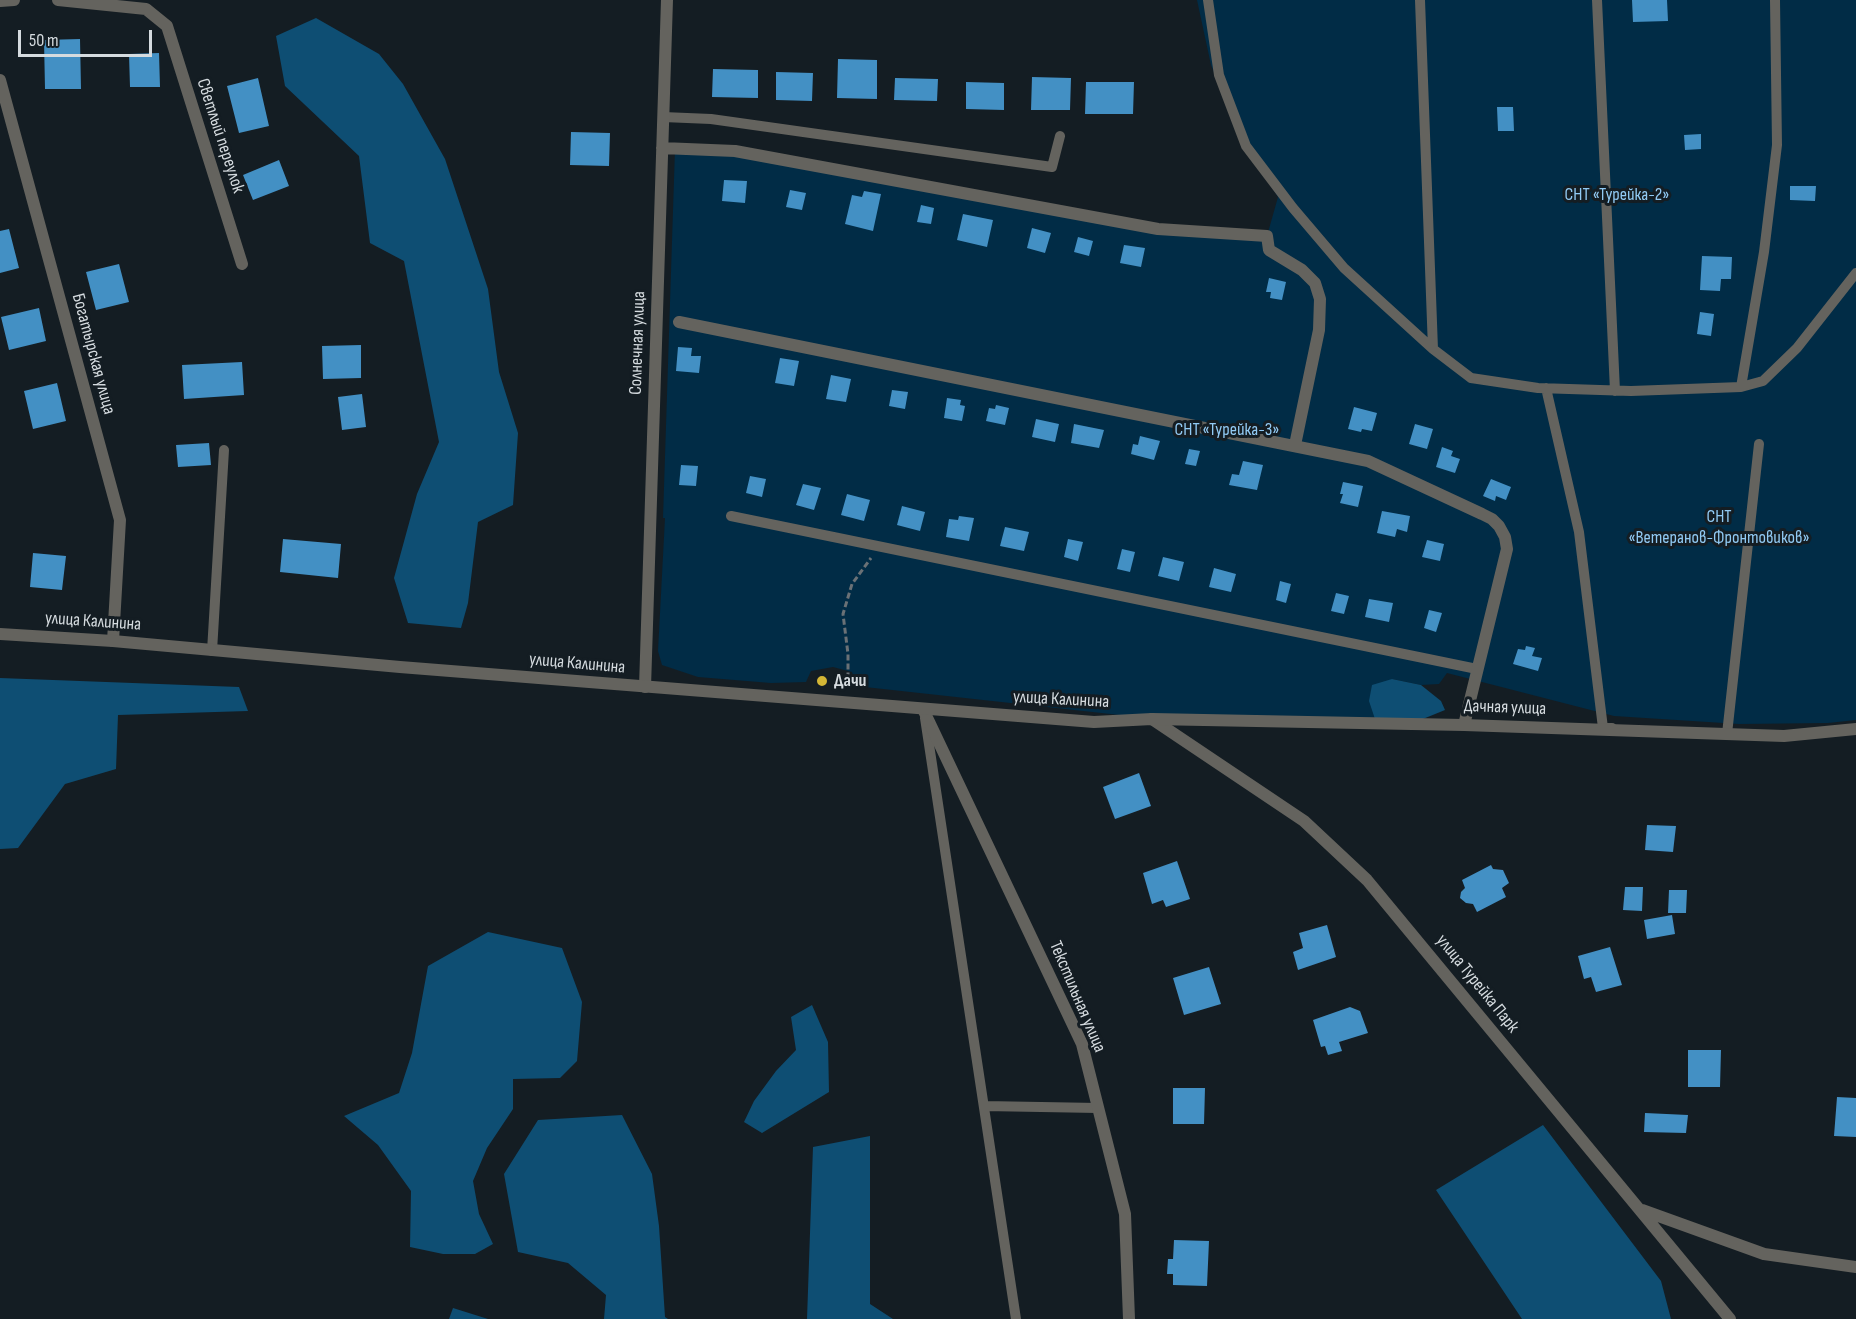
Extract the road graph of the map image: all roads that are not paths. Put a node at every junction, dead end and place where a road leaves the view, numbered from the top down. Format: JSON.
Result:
{"nodes":[{"id":1,"x":14,"y":0,"type":"edge"},
{"id":2,"x":58,"y":0,"type":"edge"},
{"id":3,"x":667,"y":0,"type":"edge"},
{"id":4,"x":1208,"y":0,"type":"edge"},
{"id":5,"x":1420,"y":0,"type":"edge"},
{"id":6,"x":1597,"y":0,"type":"edge"},
{"id":7,"x":1774,"y":0,"type":"edge"},
{"id":8,"x":0,"y":1,"type":"edge"},
{"id":9,"x":0,"y":80,"type":"edge"},
{"id":10,"x":663,"y":117,"type":"junction"},
{"id":11,"x":1060,"y":136,"type":"dead end"},
{"id":12,"x":662,"y":148,"type":"junction"},
{"id":13,"x":242,"y":264,"type":"dead end"},
{"id":14,"x":1856,"y":273,"type":"edge"},
{"id":15,"x":680,"y":322,"type":"dead end"},
{"id":16,"x":1433,"y":349,"type":"junction"},
{"id":17,"x":1741,"y":387,"type":"junction"},
{"id":18,"x":1546,"y":388,"type":"junction"},
{"id":19,"x":1615,"y":391,"type":"junction"},
{"id":20,"x":1759,"y":444,"type":"dead end"},
{"id":21,"x":1295,"y":445,"type":"junction"},
{"id":22,"x":224,"y":450,"type":"dead end"},
{"id":23,"x":731,"y":516,"type":"dead end"},
{"id":24,"x":0,"y":634,"type":"edge"},
{"id":25,"x":113,"y":641,"type":"junction"},
{"id":26,"x":212,"y":651,"type":"junction"},
{"id":27,"x":1477,"y":669,"type":"junction"},
{"id":28,"x":645,"y":687,"type":"junction"},
{"id":29,"x":923,"y":709,"type":"junction"},
{"id":30,"x":1152,"y":719,"type":"junction"},
{"id":31,"x":1464,"y":725,"type":"junction"},
{"id":32,"x":1612,"y":728,"type":"junction"},
{"id":33,"x":1856,"y":729,"type":"edge"},
{"id":34,"x":1727,"y":734,"type":"junction"},
{"id":35,"x":984,"y":1106,"type":"junction"},
{"id":36,"x":1098,"y":1108,"type":"junction"},
{"id":37,"x":1641,"y":1209,"type":"junction"},
{"id":38,"x":1856,"y":1267,"type":"edge"},
{"id":39,"x":1016,"y":1319,"type":"edge"},
{"id":40,"x":1130,"y":1319,"type":"edge"},
{"id":41,"x":1730,"y":1319,"type":"edge"}],
"edges":[{"from":1,"to":8,"type":"street"},
{"from":2,"to":13,"type":"street","name":"Светлый переулок"},
{"from":3,"to":10,"type":"street","name":"Солнечная улица"},
{"from":4,"to":16,"type":"lane"},
{"from":5,"to":16,"type":"lane"},
{"from":6,"to":19,"type":"lane"},
{"from":7,"to":17,"type":"lane"},
{"from":9,"to":25,"type":"street","name":"Богатырская улица"},
{"from":10,"to":11,"type":"lane"},
{"from":10,"to":12,"type":"street","name":"Солнечная улица"},
{"from":12,"to":21,"type":"street"},
{"from":12,"to":28,"type":"street","name":"Солнечная улица"},
{"from":14,"to":17,"type":"lane"},
{"from":15,"to":21,"type":"street"},
{"from":16,"to":18,"type":"lane"},
{"from":17,"to":19,"type":"lane"},
{"from":18,"to":19,"type":"lane"},
{"from":18,"to":32,"type":"lane"},
{"from":20,"to":34,"type":"lane"},
{"from":21,"to":27,"type":"street"},
{"from":22,"to":26,"type":"lane"},
{"from":23,"to":27,"type":"lane"},
{"from":24,"to":25,"type":"street","name":"улица Калинина"},
{"from":25,"to":26,"type":"street","name":"улица Калинина"},
{"from":26,"to":28,"type":"street","name":"улица Калинина"},
{"from":27,"to":31,"type":"street"},
{"from":28,"to":29,"type":"street","name":"улица Калинина"},
{"from":29,"to":30,"type":"street","name":"улица Калинина"},
{"from":29,"to":35,"type":"lane"},
{"from":29,"to":36,"type":"street","name":"Текстильная улица"},
{"from":30,"to":31,"type":"street","name":"Дачная улица"},
{"from":30,"to":37,"type":"street","name":"улица Турейка Парк"},
{"from":31,"to":32,"type":"street","name":"Дачная улица"},
{"from":32,"to":34,"type":"street","name":"Дачная улица"},
{"from":33,"to":34,"type":"street","name":"Дачная улица"},
{"from":35,"to":36,"type":"lane"},
{"from":35,"to":39,"type":"lane"},
{"from":36,"to":40,"type":"street","name":"Текстильная улица"},
{"from":37,"to":38,"type":"street"},
{"from":37,"to":41,"type":"street","name":"улица Турейка Парк"}]}
